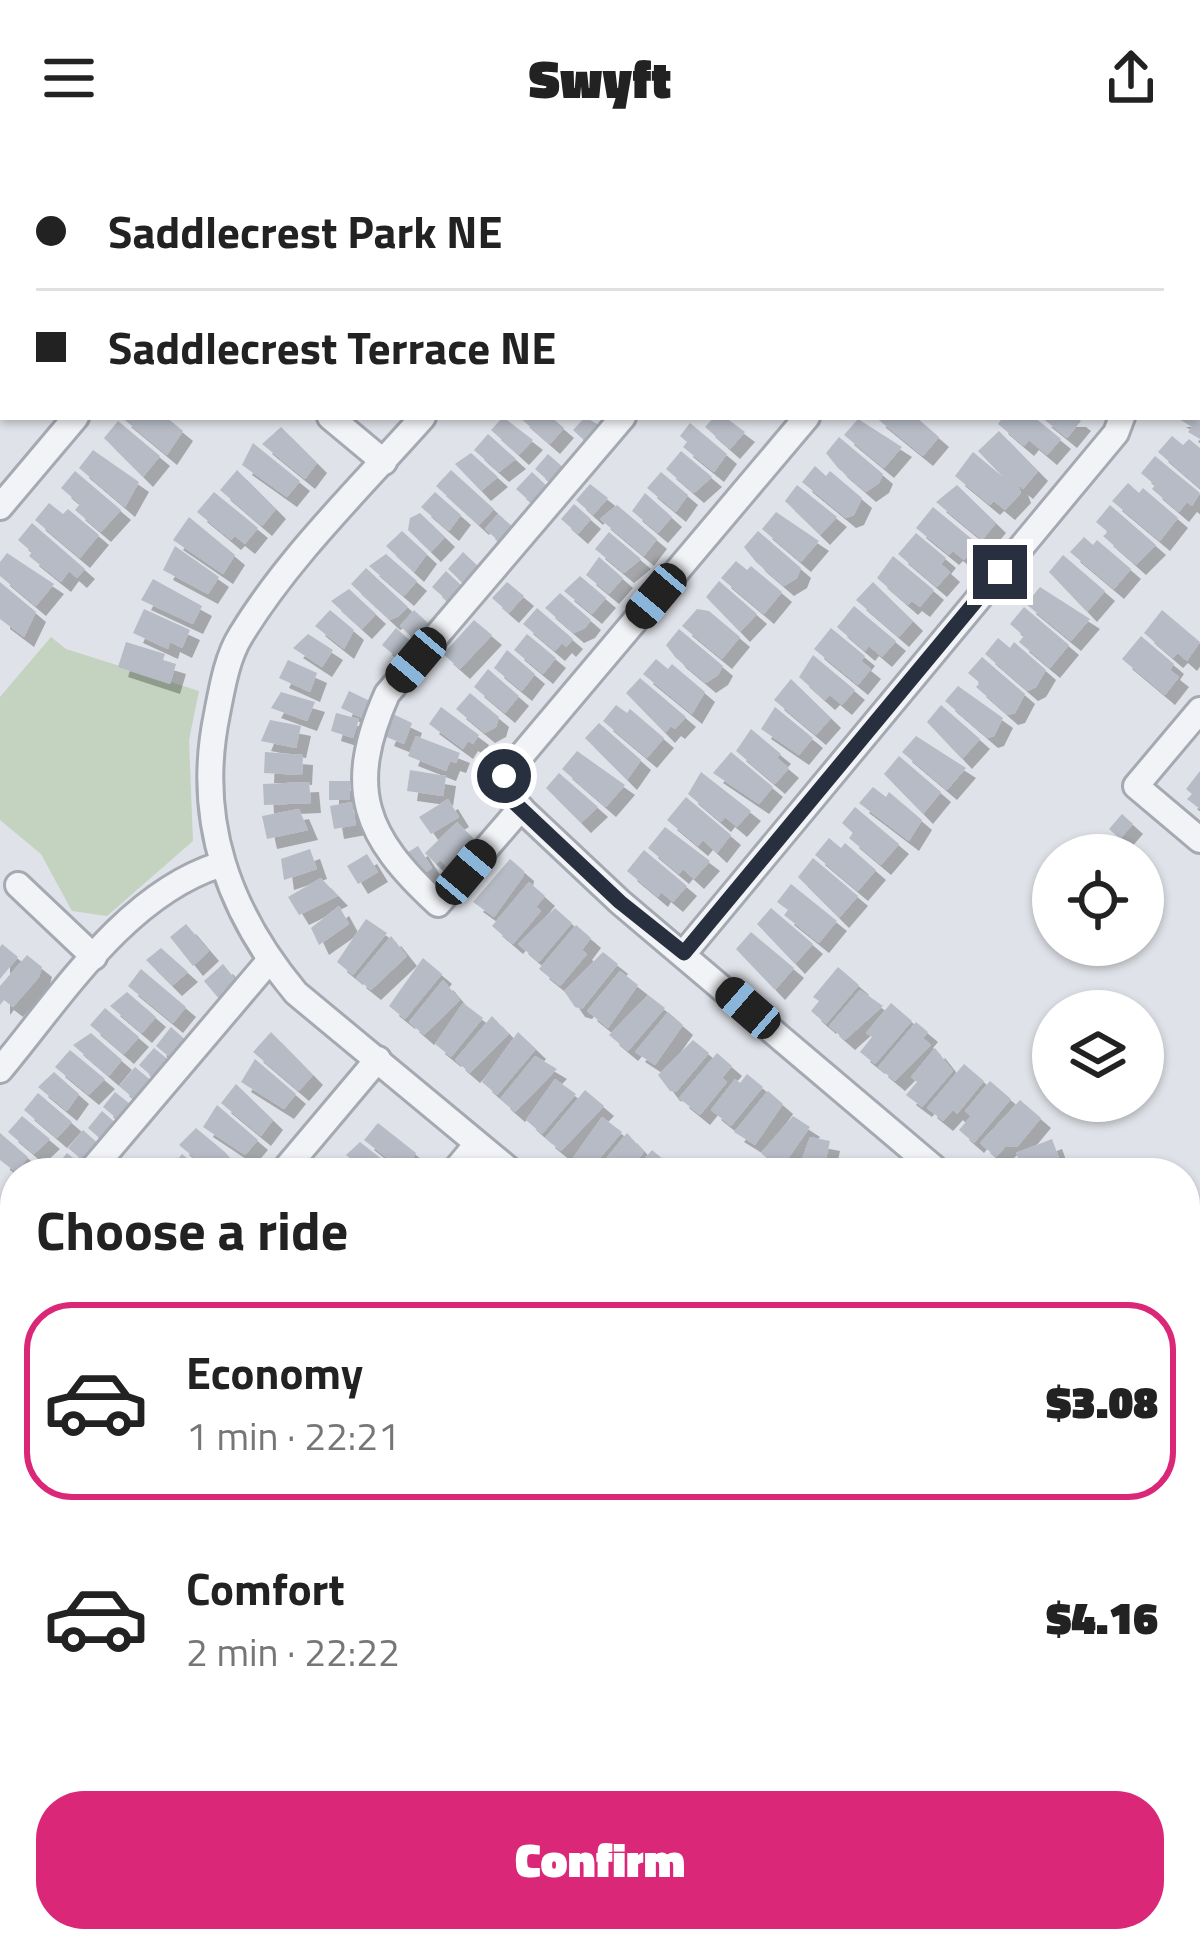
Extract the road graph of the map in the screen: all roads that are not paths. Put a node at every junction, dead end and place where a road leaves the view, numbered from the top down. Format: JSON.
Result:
{"nodes":[{"id":1,"x":73,"y":420,"type":"edge"},
{"id":2,"x":334,"y":420,"type":"edge"},
{"id":3,"x":421,"y":420,"type":"edge"},
{"id":4,"x":620,"y":420,"type":"edge"},
{"id":5,"x":804,"y":420,"type":"edge"},
{"id":6,"x":1120,"y":420,"type":"edge"},
{"id":7,"x":384,"y":462,"type":"junction"},
{"id":8,"x":0,"y":507,"type":"edge"},
{"id":9,"x":1200,"y":710,"type":"edge"},
{"id":10,"x":521,"y":808,"type":"junction"},
{"id":11,"x":1200,"y":840,"type":"edge"},
{"id":12,"x":219,"y":866,"type":"junction"},
{"id":13,"x":18,"y":885,"type":"dead end"},
{"id":14,"x":684,"y":953,"type":"junction"},
{"id":15,"x":94,"y":957,"type":"junction"},
{"id":16,"x":269,"y":961,"type":"junction"},
{"id":17,"x":378,"y":1059,"type":"junction"},
{"id":18,"x":0,"y":1070,"type":"edge"},
{"id":19,"x":478,"y":1144,"type":"junction"},
{"id":20,"x":102,"y":1158,"type":"edge"},
{"id":21,"x":295,"y":1158,"type":"edge"},
{"id":22,"x":466,"y":1158,"type":"edge"},
{"id":23,"x":494,"y":1158,"type":"edge"},
{"id":24,"x":923,"y":1158,"type":"edge"}],
"edges":[{"from":1,"to":8,"type":"street"},
{"from":2,"to":7,"type":"street"},
{"from":3,"to":7,"type":"street"},
{"from":4,"to":10,"type":"street"},
{"from":5,"to":10,"type":"street"},
{"from":6,"to":14,"type":"street"},
{"from":7,"to":12,"type":"street"},
{"from":9,"to":11,"type":"street"},
{"from":10,"to":14,"type":"street"},
{"from":12,"to":15,"type":"street"},
{"from":12,"to":16,"type":"street"},
{"from":13,"to":15,"type":"street"},
{"from":14,"to":24,"type":"street"},
{"from":15,"to":18,"type":"street"},
{"from":16,"to":17,"type":"street"},
{"from":16,"to":20,"type":"street"},
{"from":17,"to":19,"type":"street"},
{"from":17,"to":21,"type":"street"},
{"from":19,"to":22,"type":"street"},
{"from":19,"to":23,"type":"street"}]}
